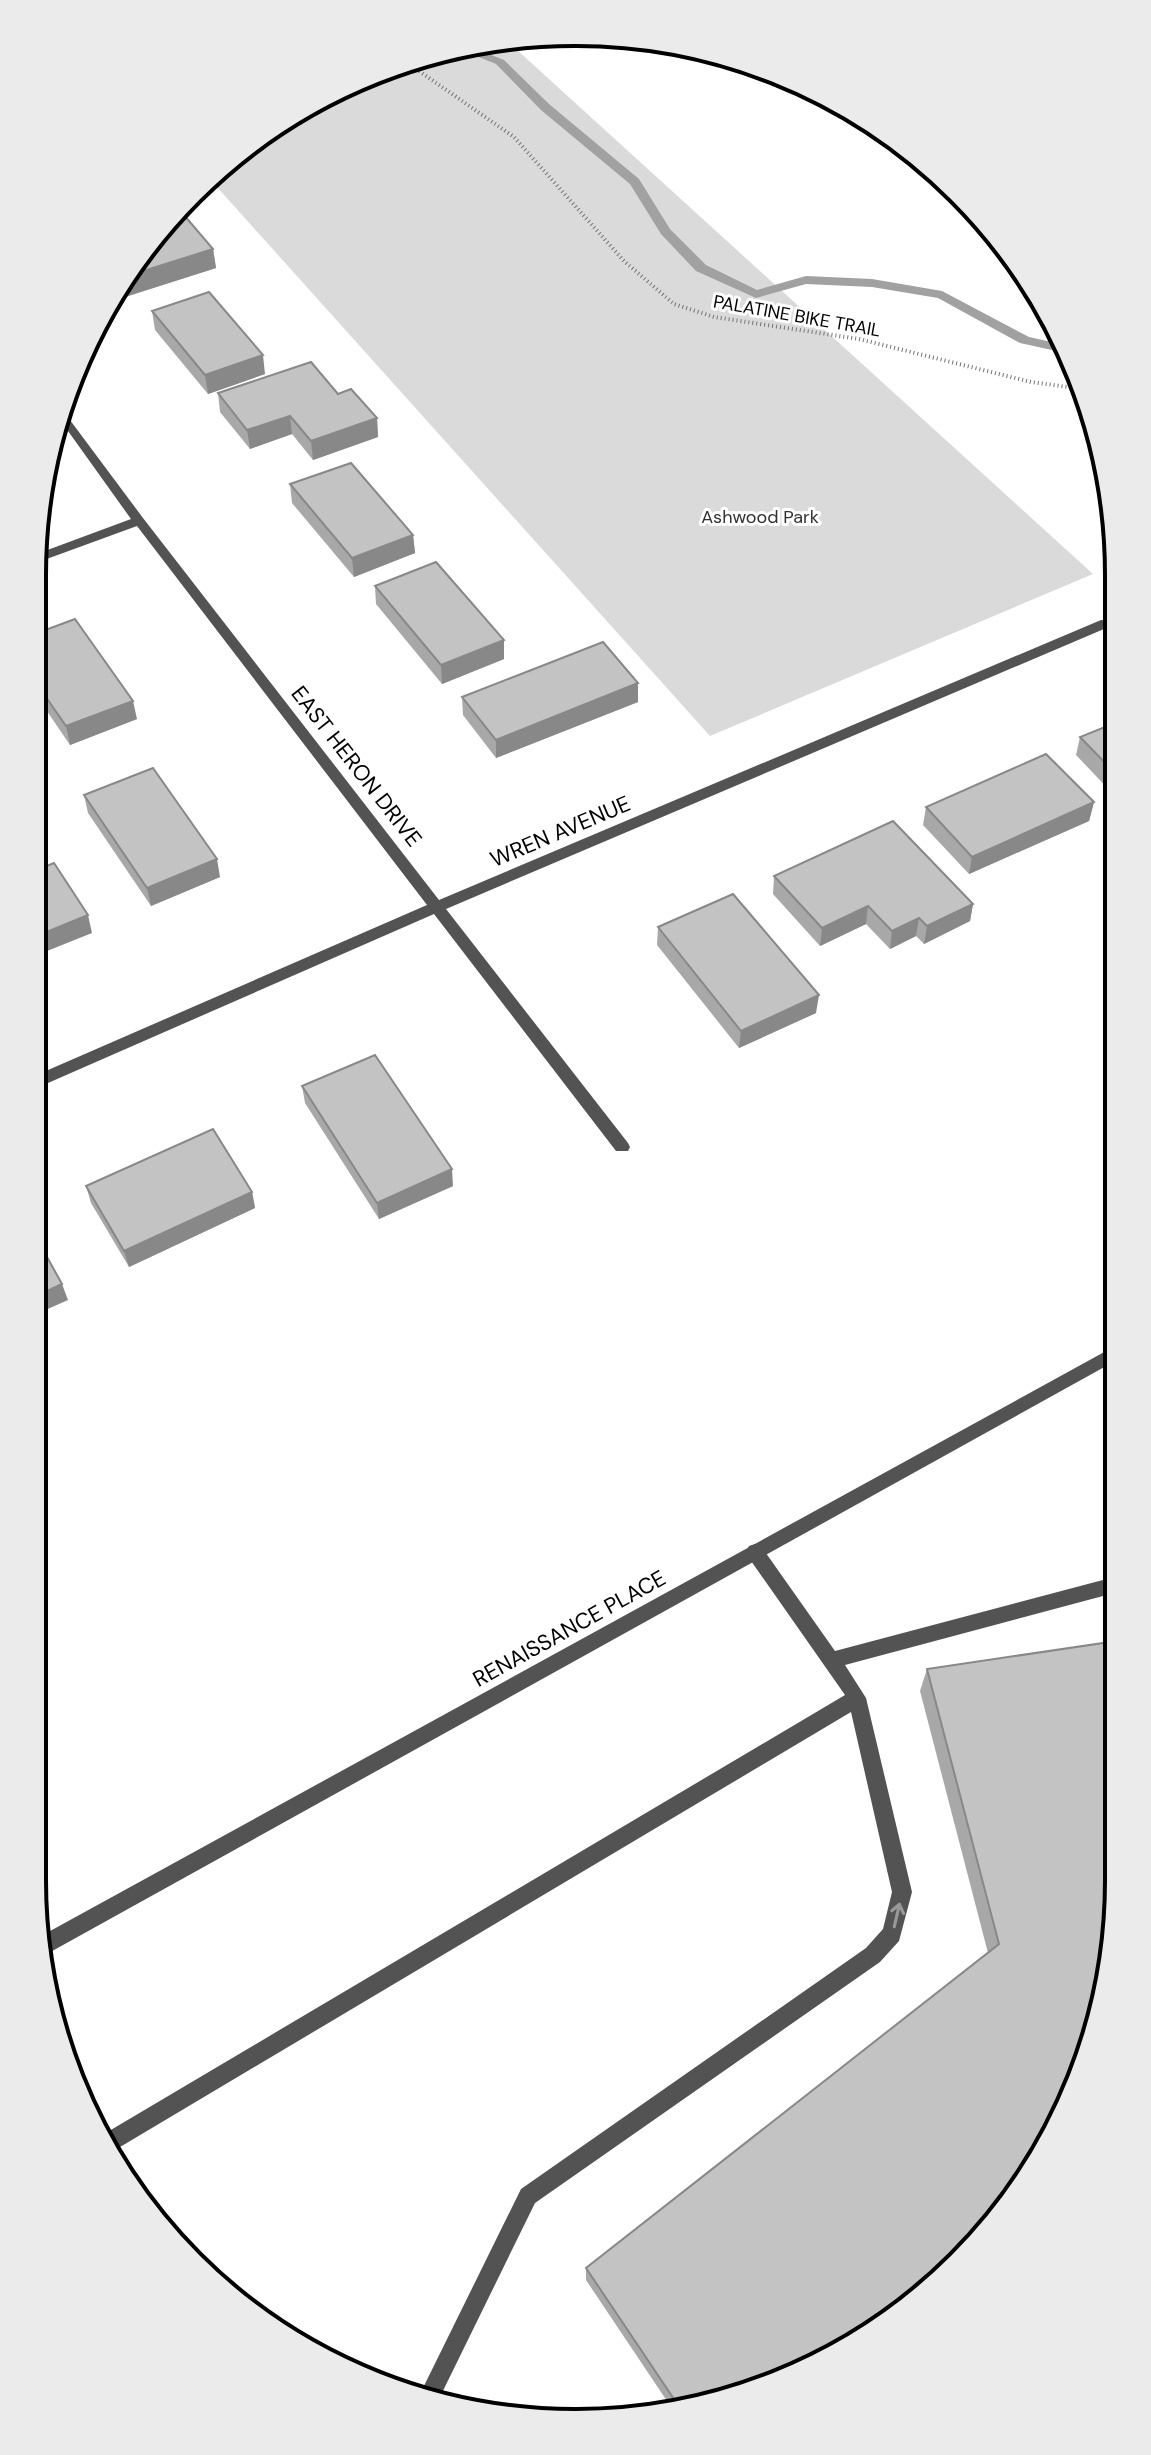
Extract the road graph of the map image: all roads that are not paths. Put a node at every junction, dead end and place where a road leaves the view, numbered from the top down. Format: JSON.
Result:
{"nodes":[{"id":1,"x":69,"y":423,"type":"edge"},
{"id":2,"x":139,"y":521,"type":"junction"},
{"id":3,"x":47,"y":555,"type":"edge"},
{"id":4,"x":1105,"y":623,"type":"edge"},
{"id":5,"x":438,"y":906,"type":"junction"},
{"id":6,"x":46,"y":1078,"type":"edge"},
{"id":7,"x":622,"y":1147,"type":"dead end"},
{"id":8,"x":1105,"y":1359,"type":"edge"},
{"id":9,"x":755,"y":1552,"type":"junction"},
{"id":10,"x":1105,"y":1587,"type":"edge"},
{"id":11,"x":830,"y":1661,"type":"junction"},
{"id":12,"x":857,"y":1698,"type":"junction"},
{"id":13,"x":50,"y":1942,"type":"edge"},
{"id":14,"x":114,"y":2139,"type":"edge"},
{"id":15,"x":433,"y":2389,"type":"edge"}],
"edges":[{"from":1,"to":2,"type":"street","name":"EAST HERON DRIVE"},
{"from":2,"to":3,"type":"street"},
{"from":2,"to":5,"type":"street","name":"EAST HERON DRIVE"},
{"from":4,"to":5,"type":"street","name":"WREN AVENUE"},
{"from":5,"to":6,"type":"street","name":"WREN AVENUE"},
{"from":5,"to":7,"type":"street","name":"EAST HERON DRIVE"},
{"from":8,"to":9,"type":"street","name":"RENAISSANCE PLACE"},
{"from":9,"to":11,"type":"street"},
{"from":9,"to":13,"type":"street","name":"RENAISSANCE PLACE"},
{"from":10,"to":11,"type":"street"},
{"from":11,"to":12,"type":"street"},
{"from":12,"to":14,"type":"street"},
{"from":15,"to":12,"type":"street","one_way":true}]}
